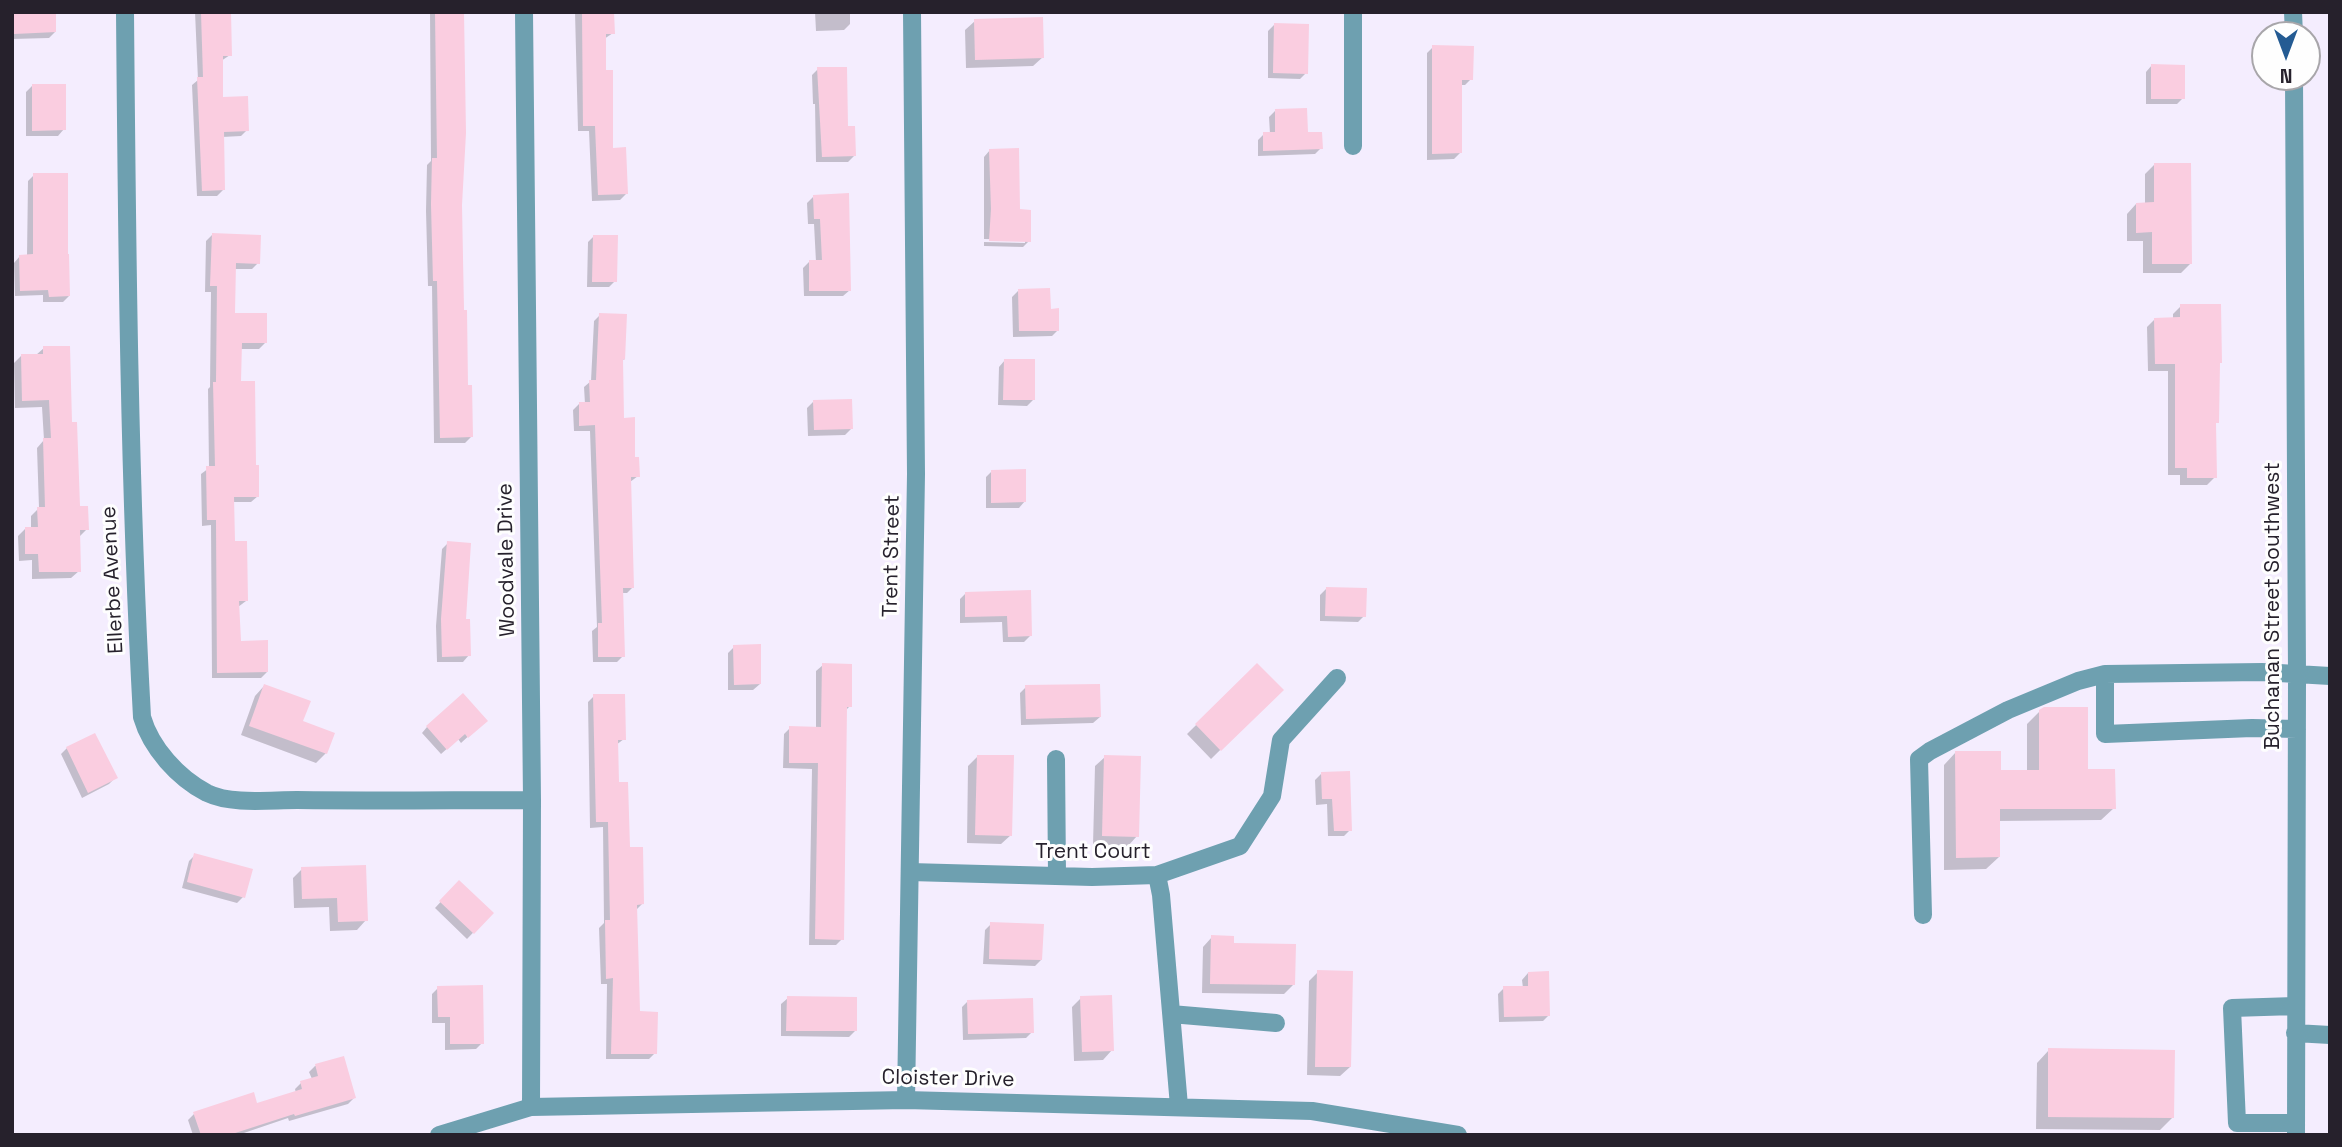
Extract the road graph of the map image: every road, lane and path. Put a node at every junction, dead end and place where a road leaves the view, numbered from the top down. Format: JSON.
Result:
{"nodes":[{"id":1,"x":125,"y":12,"type":"edge"},
{"id":2,"x":524,"y":12,"type":"edge"},
{"id":3,"x":912,"y":12,"type":"edge"},
{"id":4,"x":1353,"y":12,"type":"edge"},
{"id":5,"x":2294,"y":91,"type":"edge"},
{"id":6,"x":1353,"y":146,"type":"dead end"},
{"id":7,"x":2105,"y":674,"type":"junction"},
{"id":8,"x":2297,"y":675,"type":"junction"},
{"id":9,"x":2330,"y":676,"type":"edge"},
{"id":10,"x":1337,"y":678,"type":"dead end"},
{"id":11,"x":2297,"y":729,"type":"junction"},
{"id":12,"x":1056,"y":759,"type":"dead end"},
{"id":13,"x":532,"y":800,"type":"junction"},
{"id":14,"x":910,"y":872,"type":"junction"},
{"id":15,"x":1057,"y":876,"type":"junction"},
{"id":16,"x":1157,"y":876,"type":"junction"},
{"id":17,"x":1923,"y":915,"type":"dead end"},
{"id":18,"x":2295,"y":1006,"type":"junction"},
{"id":19,"x":1171,"y":1014,"type":"junction"},
{"id":20,"x":1276,"y":1023,"type":"dead end"},
{"id":21,"x":2295,"y":1033,"type":"junction"},
{"id":22,"x":2330,"y":1035,"type":"edge"},
{"id":23,"x":906,"y":1100,"type":"junction"},
{"id":24,"x":1179,"y":1106,"type":"junction"},
{"id":25,"x":531,"y":1107,"type":"junction"},
{"id":26,"x":2295,"y":1129,"type":"edge"},
{"id":27,"x":439,"y":1135,"type":"edge"},
{"id":28,"x":1458,"y":1135,"type":"edge"}],
"edges":[{"from":1,"to":13,"type":"street","name":"Ellerbe Avenue"},
{"from":2,"to":13,"type":"street","name":"Woodvale Drive"},
{"from":3,"to":14,"type":"street","name":"Trent Street"},
{"from":4,"to":6,"type":"street"},
{"from":5,"to":8,"type":"street","name":"Buchanan Street Southwest"},
{"from":7,"to":8,"type":"street"},
{"from":7,"to":11,"type":"street"},
{"from":7,"to":17,"type":"street"},
{"from":8,"to":9,"type":"street"},
{"from":8,"to":11,"type":"street","name":"Buchanan Street Southwest"},
{"from":10,"to":16,"type":"street","name":"Trent Court"},
{"from":11,"to":18,"type":"street","name":"Buchanan Street Southwest"},
{"from":12,"to":15,"type":"street"},
{"from":13,"to":25,"type":"street","name":"Woodvale Drive"},
{"from":14,"to":15,"type":"street","name":"Trent Court"},
{"from":14,"to":23,"type":"street","name":"Trent Street"},
{"from":15,"to":16,"type":"street","name":"Trent Court"},
{"from":16,"to":19,"type":"street"},
{"from":18,"to":21,"type":"street","name":"Buchanan Street Southwest"},
{"from":18,"to":26,"type":"street"},
{"from":19,"to":20,"type":"street"},
{"from":19,"to":24,"type":"street"},
{"from":21,"to":22,"type":"street"},
{"from":21,"to":26,"type":"street","name":"Buchanan Street Southwest"},
{"from":23,"to":24,"type":"street","name":"Cloister Drive"},
{"from":23,"to":25,"type":"street","name":"Cloister Drive"},
{"from":24,"to":28,"type":"street","name":"Cloister Drive"},
{"from":25,"to":27,"type":"street","name":"Cloister Drive"}]}
